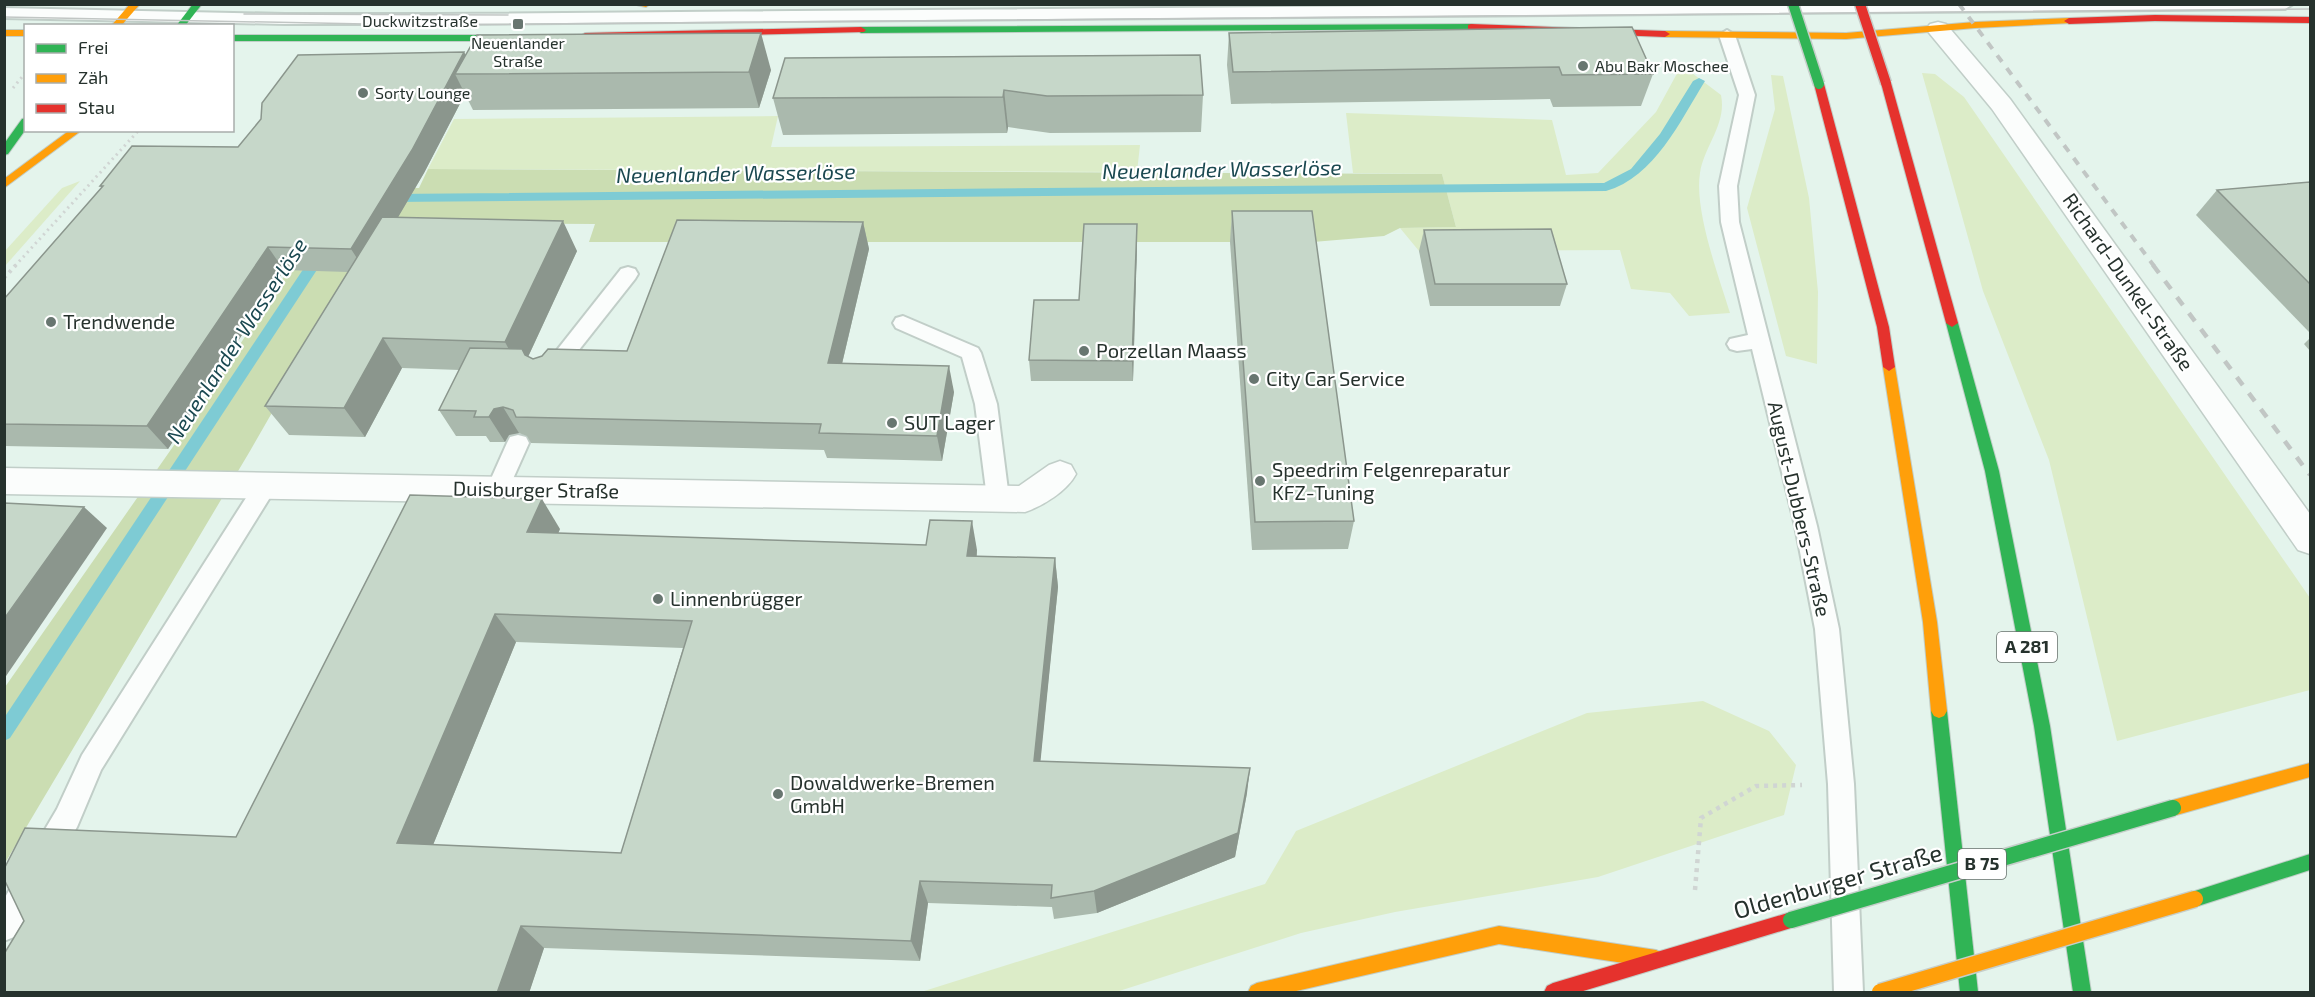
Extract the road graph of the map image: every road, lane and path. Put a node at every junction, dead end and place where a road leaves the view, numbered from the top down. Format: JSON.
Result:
{"nodes":[{"id":1,"x":136,"y":4,"type":"edge"},
{"id":2,"x":636,"y":4,"type":"edge"},
{"id":3,"x":646,"y":4,"type":"edge"},
{"id":4,"x":1793,"y":4,"type":"edge"},
{"id":5,"x":1860,"y":4,"type":"edge"},
{"id":6,"x":2285,"y":4,"type":"edge"},
{"id":7,"x":4,"y":13,"type":"edge"},
{"id":8,"x":1929,"y":14,"type":"edge"},
{"id":9,"x":189,"y":16,"type":"edge"},
{"id":10,"x":2310,"y":20,"type":"edge"},
{"id":11,"x":120,"y":21,"type":"edge"},
{"id":12,"x":4,"y":33,"type":"edge"},
{"id":13,"x":24,"y":33,"type":"edge"},
{"id":14,"x":1727,"y":35,"type":"junction"},
{"id":15,"x":566,"y":37,"type":"edge"},
{"id":16,"x":234,"y":38,"type":"edge"},
{"id":17,"x":531,"y":38,"type":"edge"},
{"id":18,"x":24,"y":74,"type":"edge"},
{"id":19,"x":9,"y":92,"type":"dead end"},
{"id":20,"x":74,"y":132,"type":"edge"},
{"id":21,"x":137,"y":132,"type":"edge"},
{"id":22,"x":4,"y":185,"type":"edge"},
{"id":23,"x":628,"y":274,"type":"dead end"},
{"id":24,"x":4,"y":278,"type":"edge"},
{"id":25,"x":903,"y":323,"type":"dead end"},
{"id":26,"x":1759,"y":341,"type":"junction"},
{"id":27,"x":1737,"y":344,"type":"dead end"},
{"id":28,"x":548,"y":375,"type":"edge"},
{"id":29,"x":519,"y":443,"type":"edge"},
{"id":30,"x":1060,"y":474,"type":"dead end"},
{"id":31,"x":4,"y":481,"type":"edge"},
{"id":32,"x":266,"y":485,"type":"junction"},
{"id":33,"x":496,"y":490,"type":"junction"},
{"id":34,"x":998,"y":498,"type":"junction"},
{"id":35,"x":2310,"y":540,"type":"edge"},
{"id":36,"x":2310,"y":770,"type":"edge"},
{"id":37,"x":1841,"y":784,"type":"junction"},
{"id":38,"x":2310,"y":862,"type":"edge"},
{"id":39,"x":1695,"y":891,"type":"dead end"},
{"id":40,"x":4,"y":927,"type":"edge"},
{"id":41,"x":1656,"y":959,"type":"junction"},
{"id":42,"x":1257,"y":993,"type":"edge"},
{"id":43,"x":1552,"y":993,"type":"edge"},
{"id":44,"x":1849,"y":993,"type":"edge"},
{"id":45,"x":1880,"y":993,"type":"edge"},
{"id":46,"x":1969,"y":993,"type":"edge"},
{"id":47,"x":2082,"y":993,"type":"edge"}],
"edges":[{"from":1,"to":11,"type":"main road"},
{"from":2,"to":3,"type":"main road"},
{"from":4,"to":46,"type":"main road","bridge":true},
{"from":5,"to":47,"type":"main road","number":"A 281","bridge":true},
{"from":6,"to":8,"type":"lane"},
{"from":7,"to":11,"type":"lane"},
{"from":8,"to":9,"type":"lane"},
{"from":8,"to":10,"type":"main road"},
{"from":8,"to":14,"type":"main road"},
{"from":8,"to":35,"type":"street","name":"Richard-Dunkel-Straße"},
{"from":9,"to":11,"type":"lane"},
{"from":12,"to":13,"type":"main road"},
{"from":14,"to":15,"type":"main road"},
{"from":14,"to":26,"type":"lane","name":"August-Dubbers-Straße"},
{"from":16,"to":17,"type":"main road","name":"Duckwitzstraße"},
{"from":18,"to":19,"type":"path"},
{"from":20,"to":22,"type":"main road"},
{"from":21,"to":24,"type":"path"},
{"from":23,"to":28,"type":"lane"},
{"from":25,"to":34,"type":"lane"},
{"from":26,"to":27,"type":"lane"},
{"from":26,"to":37,"type":"lane","name":"August-Dubbers-Straße"},
{"from":29,"to":33,"type":"lane"},
{"from":30,"to":34,"type":"street","name":"Duisburger Straße"},
{"from":31,"to":32,"type":"street","name":"Duisburger Straße"},
{"from":32,"to":33,"type":"street","name":"Duisburger Straße"},
{"from":32,"to":40,"type":"lane"},
{"from":33,"to":34,"type":"street","name":"Duisburger Straße"},
{"from":36,"to":41,"type":"main road","name":"Oldenburger Straße","number":"B 75","bridge":true},
{"from":37,"to":39,"type":"path"},
{"from":37,"to":44,"type":"lane","name":"August-Dubbers-Straße"},
{"from":38,"to":45,"type":"main road","bridge":true},
{"from":41,"to":42,"type":"main road"},
{"from":41,"to":43,"type":"main road","name":"Oldenburger Straße","number":"B 75"}]}
